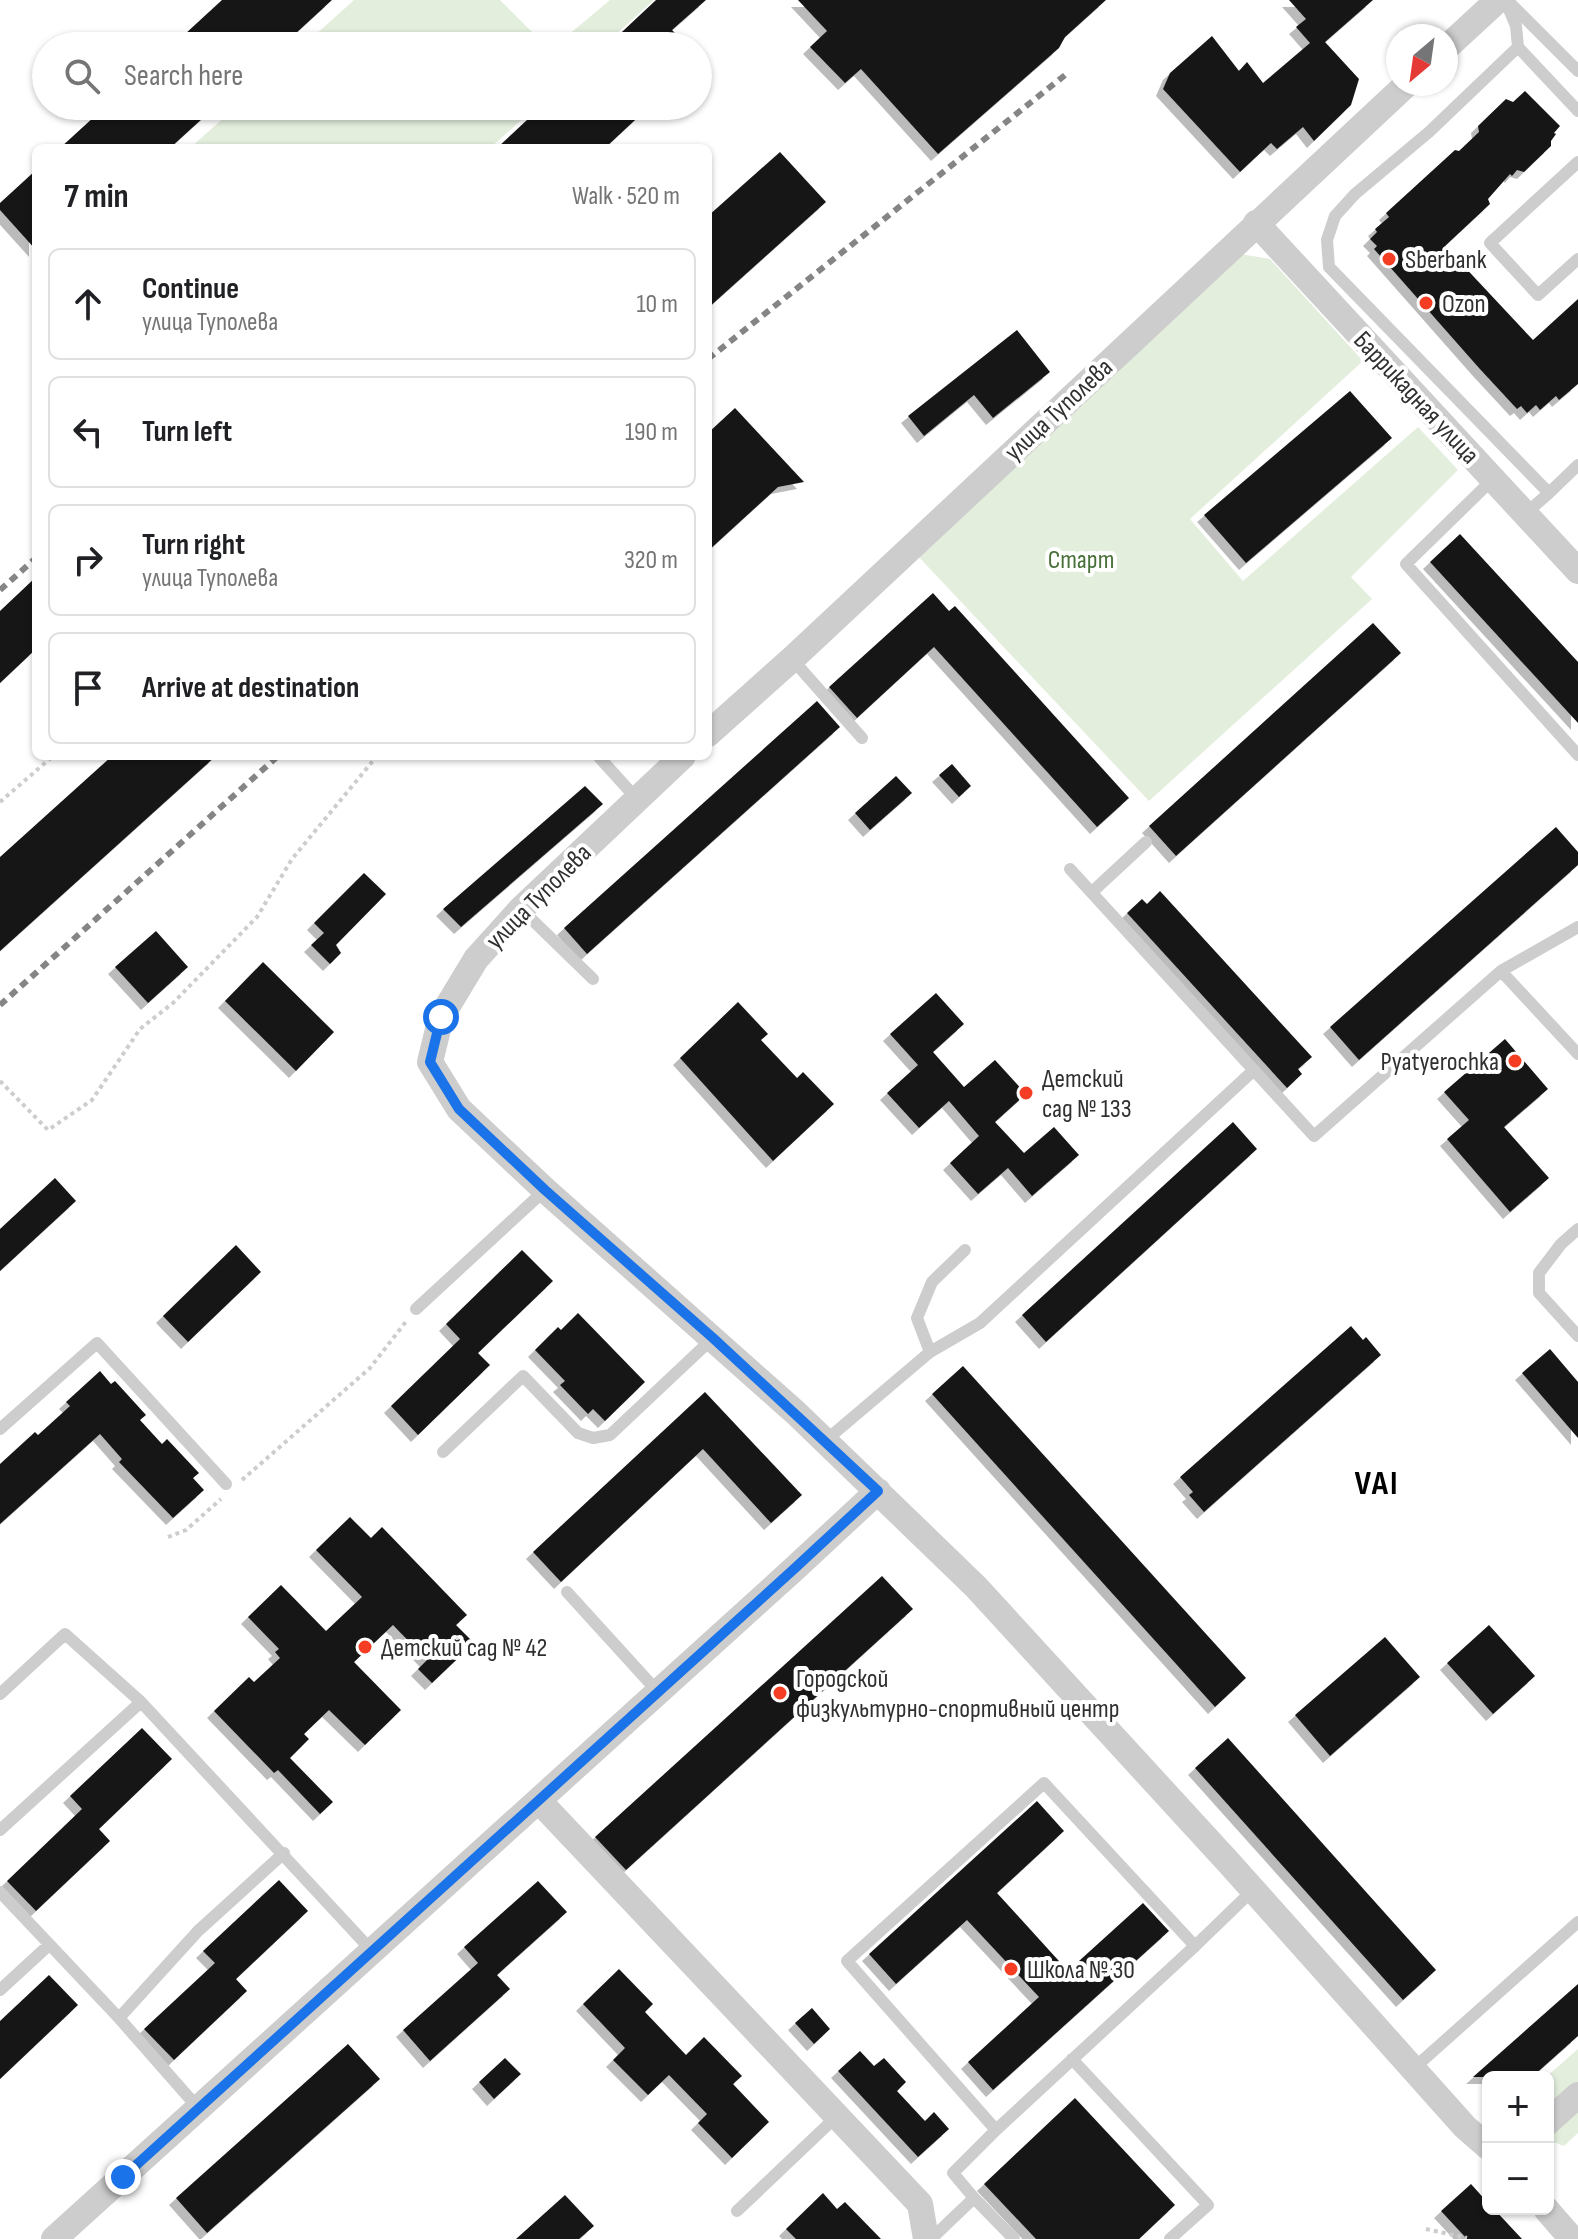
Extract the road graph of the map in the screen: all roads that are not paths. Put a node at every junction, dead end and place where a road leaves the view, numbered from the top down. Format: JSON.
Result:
{"nodes":[{"id":1,"x":1498,"y":0,"type":"edge"},
{"id":2,"x":1506,"y":0,"type":"edge"},
{"id":3,"x":1458,"y":37,"type":"edge"},
{"id":4,"x":1518,"y":47,"type":"junction"},
{"id":5,"x":1578,"y":71,"type":"edge"},
{"id":6,"x":1394,"y":96,"type":"edge"},
{"id":7,"x":1578,"y":111,"type":"edge"},
{"id":8,"x":1578,"y":162,"type":"edge"},
{"id":9,"x":1256,"y":223,"type":"junction"},
{"id":10,"x":1578,"y":259,"type":"edge"},
{"id":11,"x":1578,"y":465,"type":"edge"},
{"id":12,"x":1493,"y":479,"type":"junction"},
{"id":13,"x":1549,"y":493,"type":"junction"},
{"id":14,"x":1525,"y":514,"type":"junction"},
{"id":15,"x":1578,"y":571,"type":"edge"},
{"id":16,"x":792,"y":659,"type":"junction"},
{"id":17,"x":712,"y":730,"type":"edge"},
{"id":18,"x":862,"y":738,"type":"dead end"},
{"id":19,"x":1578,"y":755,"type":"edge"},
{"id":20,"x":602,"y":760,"type":"edge"},
{"id":21,"x":679,"y":760,"type":"edge"},
{"id":22,"x":636,"y":798,"type":"junction"},
{"id":23,"x":1146,"y":842,"type":"dead end"},
{"id":24,"x":1070,"y":869,"type":"dead end"},
{"id":25,"x":1092,"y":892,"type":"junction"},
{"id":26,"x":521,"y":909,"type":"junction"},
{"id":27,"x":1578,"y":927,"type":"edge"},
{"id":28,"x":1501,"y":971,"type":"junction"},
{"id":29,"x":593,"y":979,"type":"dead end"},
{"id":30,"x":1578,"y":1054,"type":"edge"},
{"id":31,"x":1254,"y":1070,"type":"junction"},
{"id":32,"x":545,"y":1190,"type":"junction"},
{"id":33,"x":1578,"y":1229,"type":"edge"},
{"id":34,"x":965,"y":1250,"type":"dead end"},
{"id":35,"x":416,"y":1309,"type":"road end"},
{"id":36,"x":1578,"y":1336,"type":"edge"},
{"id":37,"x":713,"y":1338,"type":"junction"},
{"id":38,"x":930,"y":1352,"type":"junction"},
{"id":39,"x":0,"y":1429,"type":"edge"},
{"id":40,"x":825,"y":1441,"type":"junction"},
{"id":41,"x":443,"y":1452,"type":"dead end"},
{"id":42,"x":226,"y":1484,"type":"dead end"},
{"id":43,"x":878,"y":1491,"type":"junction"},
{"id":44,"x":567,"y":1592,"type":"dead end"},
{"id":45,"x":658,"y":1692,"type":"junction"},
{"id":46,"x":0,"y":1694,"type":"edge"},
{"id":47,"x":141,"y":1702,"type":"junction"},
{"id":48,"x":539,"y":1801,"type":"junction"},
{"id":49,"x":0,"y":1830,"type":"edge"},
{"id":50,"x":284,"y":1853,"type":"junction"},
{"id":51,"x":1253,"y":1890,"type":"junction"},
{"id":52,"x":0,"y":1892,"type":"edge"},
{"id":53,"x":1578,"y":1922,"type":"edge"},
{"id":54,"x":49,"y":1945,"type":"junction"},
{"id":55,"x":1195,"y":1946,"type":"junction"},
{"id":56,"x":373,"y":1952,"type":"junction"},
{"id":57,"x":0,"y":1990,"type":"edge"},
{"id":58,"x":119,"y":2018,"type":"junction"},
{"id":59,"x":1072,"y":2059,"type":"junction"},
{"id":60,"x":1413,"y":2069,"type":"junction"},
{"id":61,"x":1578,"y":2095,"type":"edge"},
{"id":62,"x":199,"y":2109,"type":"junction"},
{"id":63,"x":837,"y":2116,"type":"junction"},
{"id":64,"x":1554,"y":2117,"type":"edge"},
{"id":65,"x":996,"y":2130,"type":"junction"},
{"id":66,"x":1483,"y":2143,"type":"edge"},
{"id":67,"x":974,"y":2198,"type":"junction"},
{"id":68,"x":737,"y":2211,"type":"dead end"},
{"id":69,"x":1551,"y":2215,"type":"edge"},
{"id":70,"x":54,"y":2239,"type":"edge"},
{"id":71,"x":928,"y":2239,"type":"edge"},
{"id":72,"x":1014,"y":2239,"type":"edge"},
{"id":73,"x":1170,"y":2239,"type":"edge"},
{"id":74,"x":1572,"y":2239,"type":"edge"}],
"edges":[{"from":1,"to":3,"type":"street"},
{"from":2,"to":4,"type":"lane"},
{"from":2,"to":5,"type":"lane"},
{"from":4,"to":7,"type":"lane"},
{"from":4,"to":13,"type":"lane"},
{"from":6,"to":9,"type":"street","name":"улица Туполева"},
{"from":8,"to":10,"type":"lane"},
{"from":9,"to":12,"type":"street","name":"Баррикадная улица"},
{"from":9,"to":16,"type":"street","name":"улица Туполева"},
{"from":11,"to":13,"type":"lane"},
{"from":12,"to":14,"type":"street","name":"Баррикадная улица"},
{"from":12,"to":19,"type":"lane"},
{"from":13,"to":14,"type":"lane"},
{"from":14,"to":15,"type":"street","name":"Баррикадная улица"},
{"from":16,"to":17,"type":"street","name":"улица Туполева"},
{"from":16,"to":18,"type":"lane"},
{"from":20,"to":22,"type":"lane"},
{"from":21,"to":22,"type":"street","name":"улица Туполева"},
{"from":22,"to":26,"type":"street","name":"улица Туполева"},
{"from":23,"to":25,"type":"lane"},
{"from":24,"to":25,"type":"lane"},
{"from":25,"to":31,"type":"lane"},
{"from":26,"to":29,"type":"lane"},
{"from":26,"to":32,"type":"street","name":"улица Туполева"},
{"from":27,"to":28,"type":"lane"},
{"from":28,"to":30,"type":"lane"},
{"from":28,"to":31,"type":"lane"},
{"from":31,"to":38,"type":"lane"},
{"from":32,"to":35,"type":"lane"},
{"from":32,"to":37,"type":"street"},
{"from":33,"to":36,"type":"lane"},
{"from":34,"to":38,"type":"lane"},
{"from":37,"to":40,"type":"street"},
{"from":37,"to":41,"type":"lane"},
{"from":38,"to":40,"type":"lane"},
{"from":39,"to":42,"type":"lane"},
{"from":40,"to":43,"type":"street"},
{"from":43,"to":45,"type":"street"},
{"from":43,"to":51,"type":"street"},
{"from":44,"to":45,"type":"lane"},
{"from":45,"to":48,"type":"street"},
{"from":46,"to":47,"type":"lane"},
{"from":47,"to":49,"type":"lane"},
{"from":47,"to":50,"type":"lane"},
{"from":48,"to":56,"type":"street"},
{"from":48,"to":63,"type":"street"},
{"from":50,"to":56,"type":"lane"},
{"from":50,"to":58,"type":"lane"},
{"from":51,"to":55,"type":"lane"},
{"from":51,"to":60,"type":"street"},
{"from":52,"to":54,"type":"lane"},
{"from":53,"to":60,"type":"lane"},
{"from":54,"to":57,"type":"lane"},
{"from":54,"to":58,"type":"lane"},
{"from":55,"to":59,"type":"lane"},
{"from":55,"to":65,"type":"lane"},
{"from":56,"to":62,"type":"street"},
{"from":58,"to":62,"type":"lane"},
{"from":59,"to":65,"type":"lane"},
{"from":59,"to":73,"type":"lane"},
{"from":60,"to":66,"type":"street"},
{"from":61,"to":64,"type":"street"},
{"from":62,"to":70,"type":"street"},
{"from":63,"to":68,"type":"lane"},
{"from":63,"to":71,"type":"street"},
{"from":65,"to":67,"type":"lane"},
{"from":67,"to":71,"type":"lane"},
{"from":67,"to":72,"type":"lane"},
{"from":69,"to":74,"type":"street"}]}
